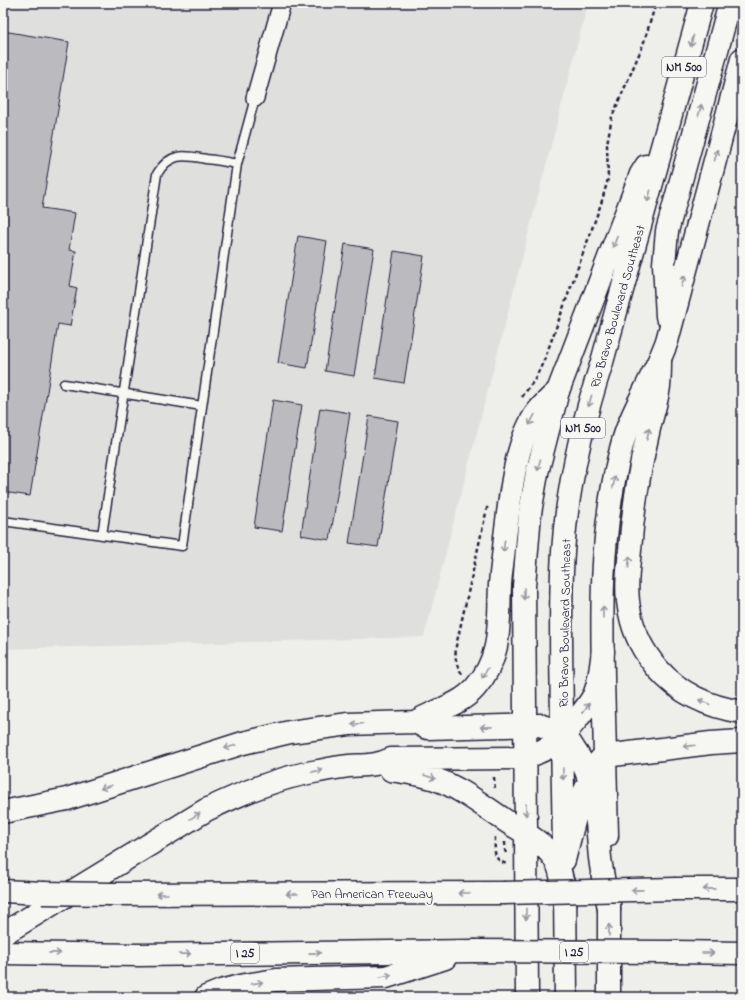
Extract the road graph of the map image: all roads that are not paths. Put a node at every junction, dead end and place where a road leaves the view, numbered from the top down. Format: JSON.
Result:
{"nodes":[{"id":1,"x":282,"y":3,"type":"edge"},
{"id":2,"x":702,"y":3,"type":"edge"},
{"id":3,"x":730,"y":3,"type":"edge"},
{"id":4,"x":742,"y":59,"type":"edge"},
{"id":5,"x":255,"y":98,"type":"joint"},
{"id":6,"x":667,"y":131,"type":"junction"},
{"id":7,"x":237,"y":164,"type":"junction"},
{"id":8,"x":664,"y":350,"type":"junction"},
{"id":9,"x":64,"y":384,"type":"dead end"},
{"id":10,"x":558,"y":391,"type":"junction"},
{"id":11,"x":123,"y":393,"type":"junction"},
{"id":12,"x":202,"y":406,"type":"junction"},
{"id":13,"x":3,"y":521,"type":"edge"},
{"id":14,"x":102,"y":535,"type":"junction"},
{"id":15,"x":603,"y":651,"type":"junction"},
{"id":16,"x":742,"y":712,"type":"edge"},
{"id":17,"x":415,"y":722,"type":"junction"},
{"id":18,"x":525,"y":726,"type":"junction"},
{"id":19,"x":562,"y":735,"type":"junction"},
{"id":20,"x":742,"y":741,"type":"edge"},
{"id":21,"x":605,"y":756,"type":"junction"},
{"id":22,"x":525,"y":758,"type":"junction"},
{"id":23,"x":378,"y":764,"type":"junction"},
{"id":24,"x":590,"y":780,"type":"junction"},
{"id":25,"x":3,"y":812,"type":"edge"},
{"id":26,"x":526,"y":833,"type":"junction"},
{"id":27,"x":564,"y":860,"type":"junction"},
{"id":28,"x":742,"y":889,"type":"edge"},
{"id":29,"x":3,"y":891,"type":"edge"},
{"id":30,"x":565,"y":905,"type":"junction"},
{"id":31,"x":609,"y":909,"type":"junction"},
{"id":32,"x":3,"y":934,"type":"edge"},
{"id":33,"x":470,"y":951,"type":"junction"},
{"id":34,"x":9,"y":953,"type":"edge"},
{"id":35,"x":742,"y":953,"type":"edge"},
{"id":36,"x":206,"y":997,"type":"edge"},
{"id":37,"x":527,"y":997,"type":"edge"},
{"id":38,"x":566,"y":997,"type":"edge"},
{"id":39,"x":608,"y":997,"type":"edge"}],
"edges":[{"from":1,"to":5,"type":"street"},
{"from":2,"to":6,"type":"main road","name":"Rio Bravo Boulevard Southeast","number":"NM 500","one_way":true},
{"from":8,"to":3,"type":"main road","one_way":true},
{"from":8,"to":4,"type":"main road","number":"NM 500","one_way":true},
{"from":5,"to":7,"type":"lane"},
{"from":6,"to":10,"type":"main road","one_way":true},
{"from":6,"to":19,"type":"main road","name":"Rio Bravo Boulevard Southeast","number":"NM 500","one_way":true},
{"from":7,"to":11,"type":"lane"},
{"from":7,"to":12,"type":"lane"},
{"from":15,"to":8,"type":"main road","number":"NM 500","one_way":true},
{"from":16,"to":8,"type":"main road","one_way":true},
{"from":9,"to":11,"type":"lane"},
{"from":10,"to":17,"type":"main road","one_way":true},
{"from":10,"to":18,"type":"main road","one_way":true},
{"from":11,"to":12,"type":"lane"},
{"from":11,"to":14,"type":"lane"},
{"from":12,"to":14,"type":"lane"},
{"from":13,"to":14,"type":"lane"},
{"from":19,"to":15,"type":"main road","one_way":true},
{"from":15,"to":21,"type":"main road","number":"NM 500"},
{"from":18,"to":17,"type":"main road","one_way":true},
{"from":17,"to":25,"type":"main road","one_way":true},
{"from":18,"to":19,"type":"main road"},
{"from":18,"to":22,"type":"main road"},
{"from":19,"to":22,"type":"main road"},
{"from":19,"to":24,"type":"main road"},
{"from":19,"to":27,"type":"main road","name":"Rio Bravo Boulevard Southeast","number":"NM 500","one_way":true},
{"from":20,"to":21,"type":"main road","one_way":true},
{"from":21,"to":24,"type":"main road"},
{"from":21,"to":31,"type":"main road","number":"NM 500"},
{"from":22,"to":23,"type":"main road"},
{"from":22,"to":26,"type":"main road","one_way":true},
{"from":23,"to":26,"type":"main road","one_way":true},
{"from":32,"to":23,"type":"main road","one_way":true},
{"from":24,"to":27,"type":"main road"},
{"from":24,"to":31,"type":"main road"},
{"from":26,"to":30,"type":"main road"},
{"from":26,"to":37,"type":"main road","one_way":true},
{"from":27,"to":30,"type":"main road","name":"Rio Bravo Boulevard Southeast","number":"NM 500"},
{"from":28,"to":29,"type":"main road","name":"Pan American Freeway","one_way":true,"bridge":true},
{"from":30,"to":38,"type":"main road","name":"Rio Bravo Boulevard Southeast","number":"NM 500"},
{"from":39,"to":31,"type":"main road","number":"NM 500","one_way":true},
{"from":34,"to":33,"type":"main road","number":"I 25","one_way":true},
{"from":33,"to":35,"type":"main road","number":"I 25","one_way":true,"bridge":true},
{"from":36,"to":33,"type":"main road","one_way":true}]}
